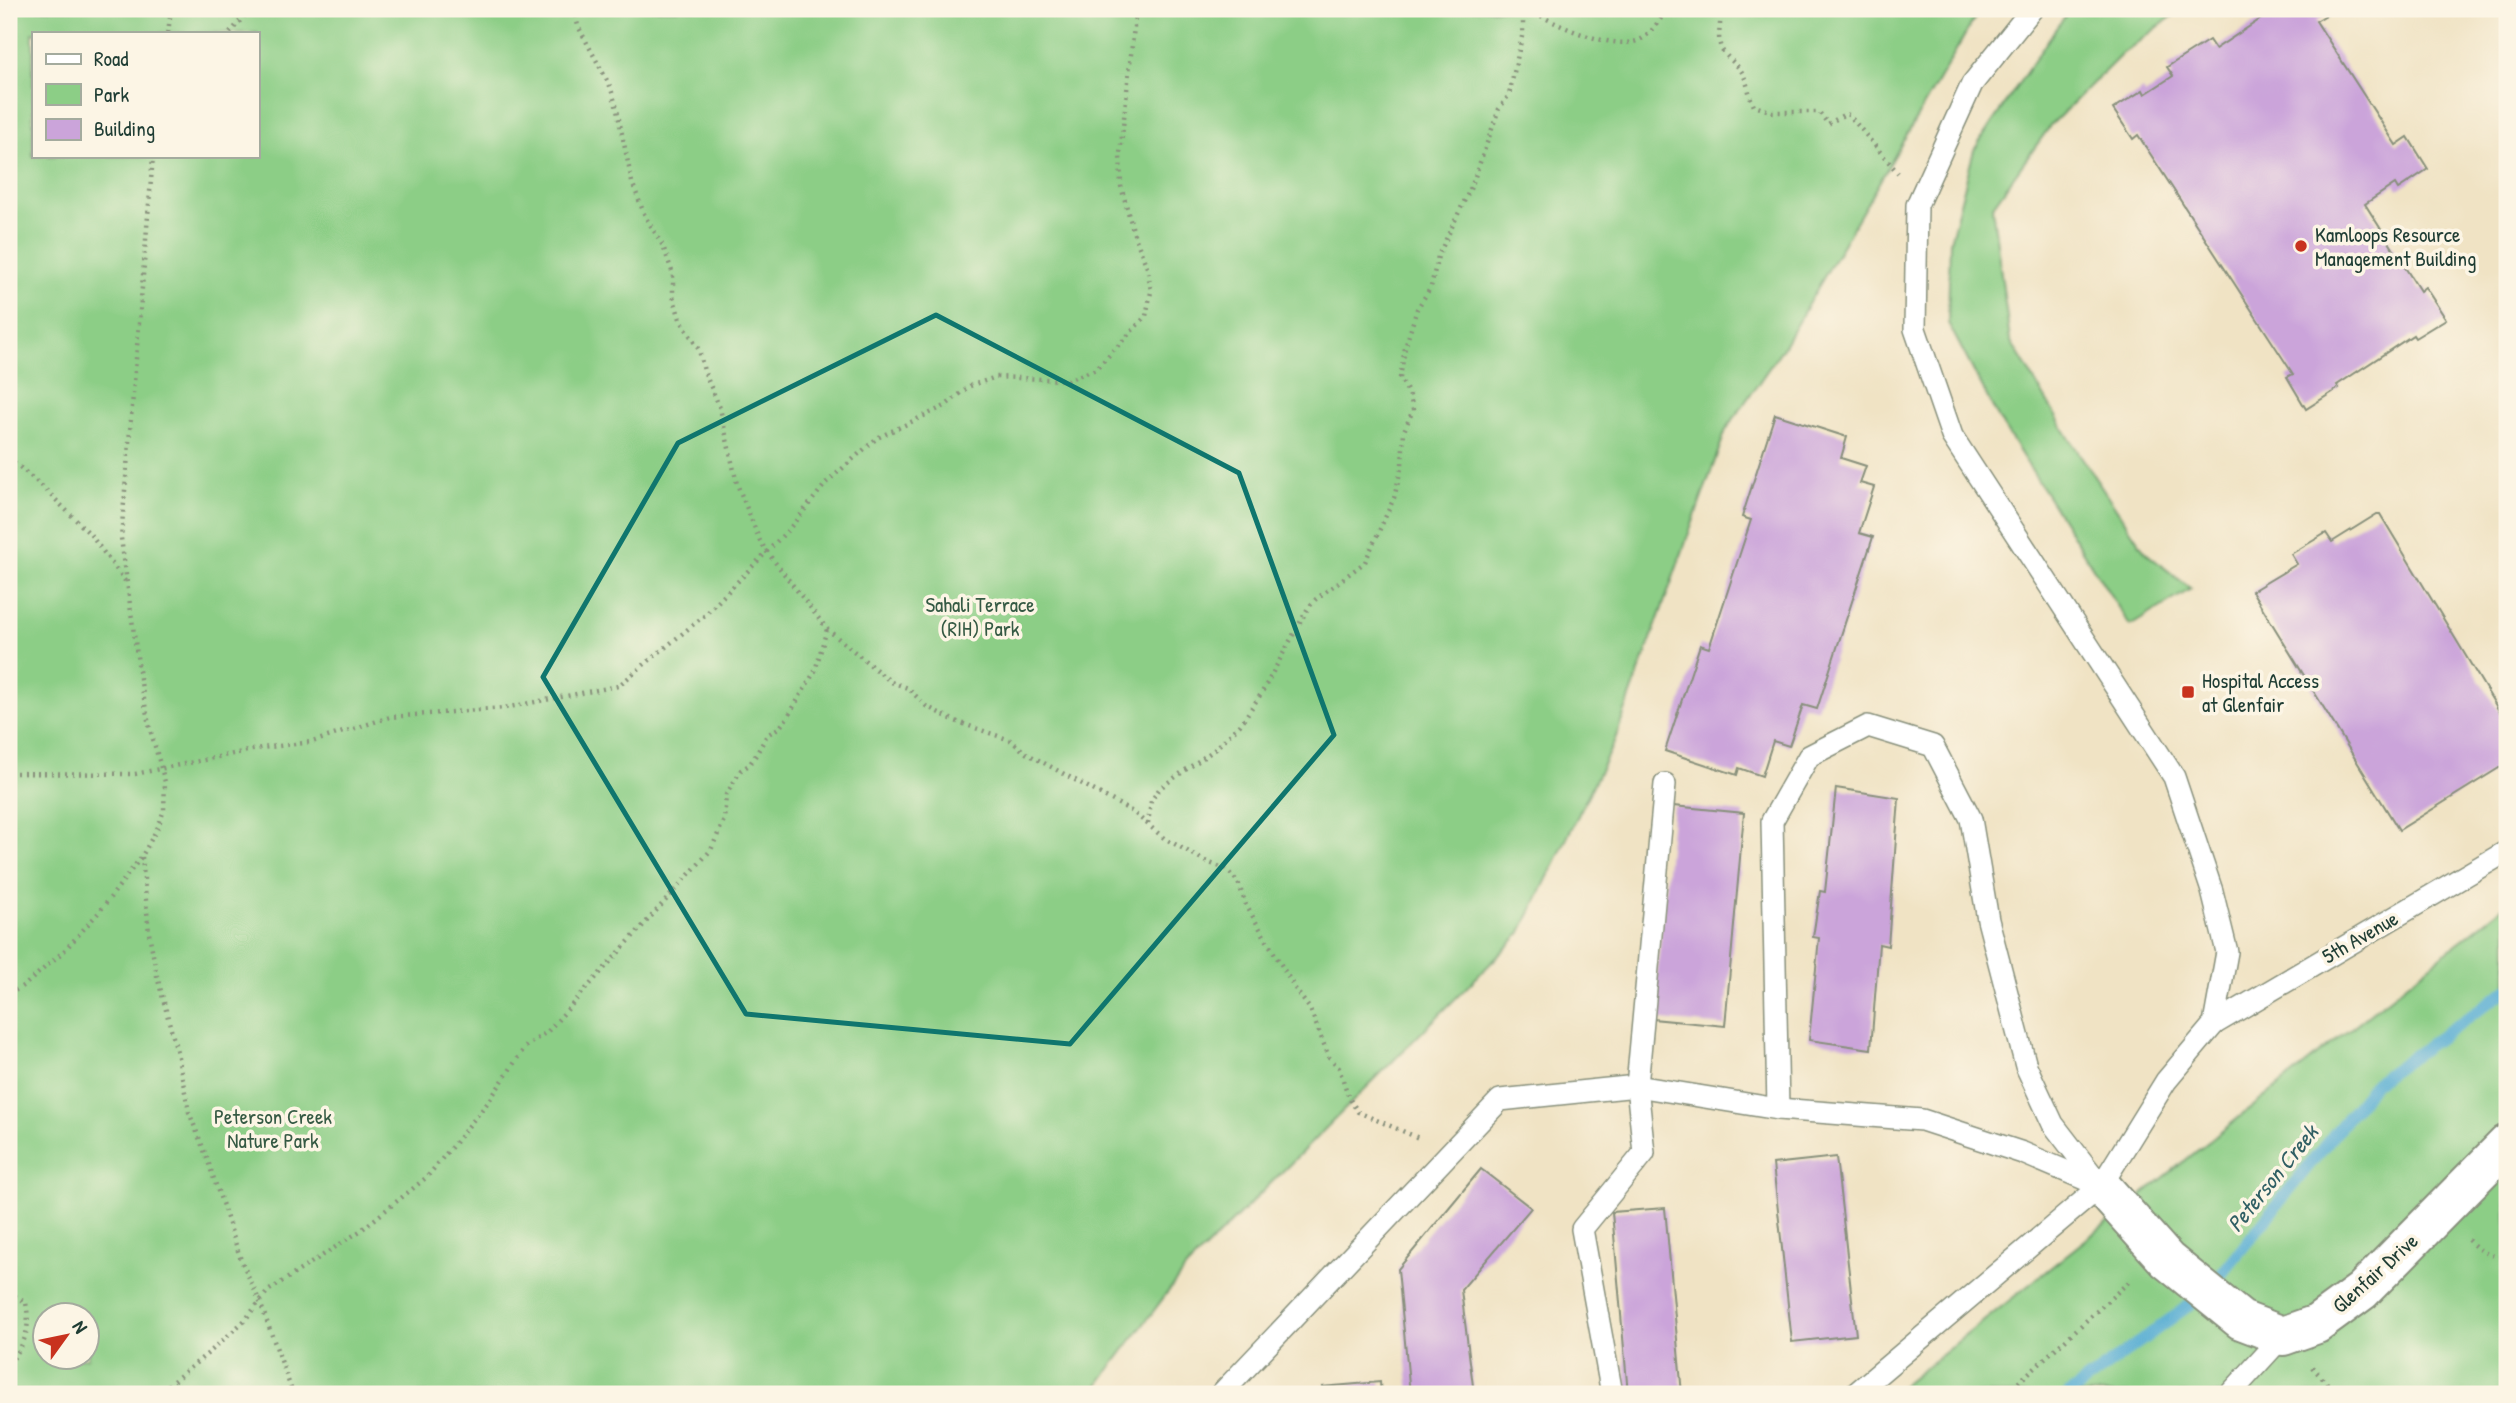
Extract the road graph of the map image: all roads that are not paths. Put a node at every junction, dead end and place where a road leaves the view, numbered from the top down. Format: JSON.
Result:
{"nodes":[{"id":1,"x":2032,"y":9,"type":"edge"},
{"id":2,"x":1665,"y":784,"type":"dead end"},
{"id":3,"x":2507,"y":851,"type":"edge"},
{"id":4,"x":2214,"y":1024,"type":"junction"},
{"id":5,"x":1637,"y":1086,"type":"junction"},
{"id":6,"x":1778,"y":1109,"type":"junction"},
{"id":7,"x":2507,"y":1144,"type":"edge"},
{"id":8,"x":2101,"y":1186,"type":"junction"},
{"id":9,"x":2283,"y":1336,"type":"junction"},
{"id":10,"x":1221,"y":1394,"type":"edge"},
{"id":11,"x":1612,"y":1394,"type":"edge"},
{"id":12,"x":1855,"y":1394,"type":"edge"},
{"id":13,"x":2230,"y":1394,"type":"edge"}],
"edges":[{"from":1,"to":4,"type":"lane"},
{"from":2,"to":5,"type":"lane"},
{"from":3,"to":4,"type":"lane","name":"5th Avenue"},
{"from":4,"to":8,"type":"lane"},
{"from":5,"to":6,"type":"lane"},
{"from":5,"to":10,"type":"lane"},
{"from":5,"to":11,"type":"lane"},
{"from":6,"to":8,"type":"lane"},
{"from":6,"to":8,"type":"lane"},
{"from":7,"to":9,"type":"street","name":"Glenfair Drive"},
{"from":8,"to":9,"type":"street"},
{"from":8,"to":12,"type":"lane"},
{"from":9,"to":13,"type":"lane"}]}
